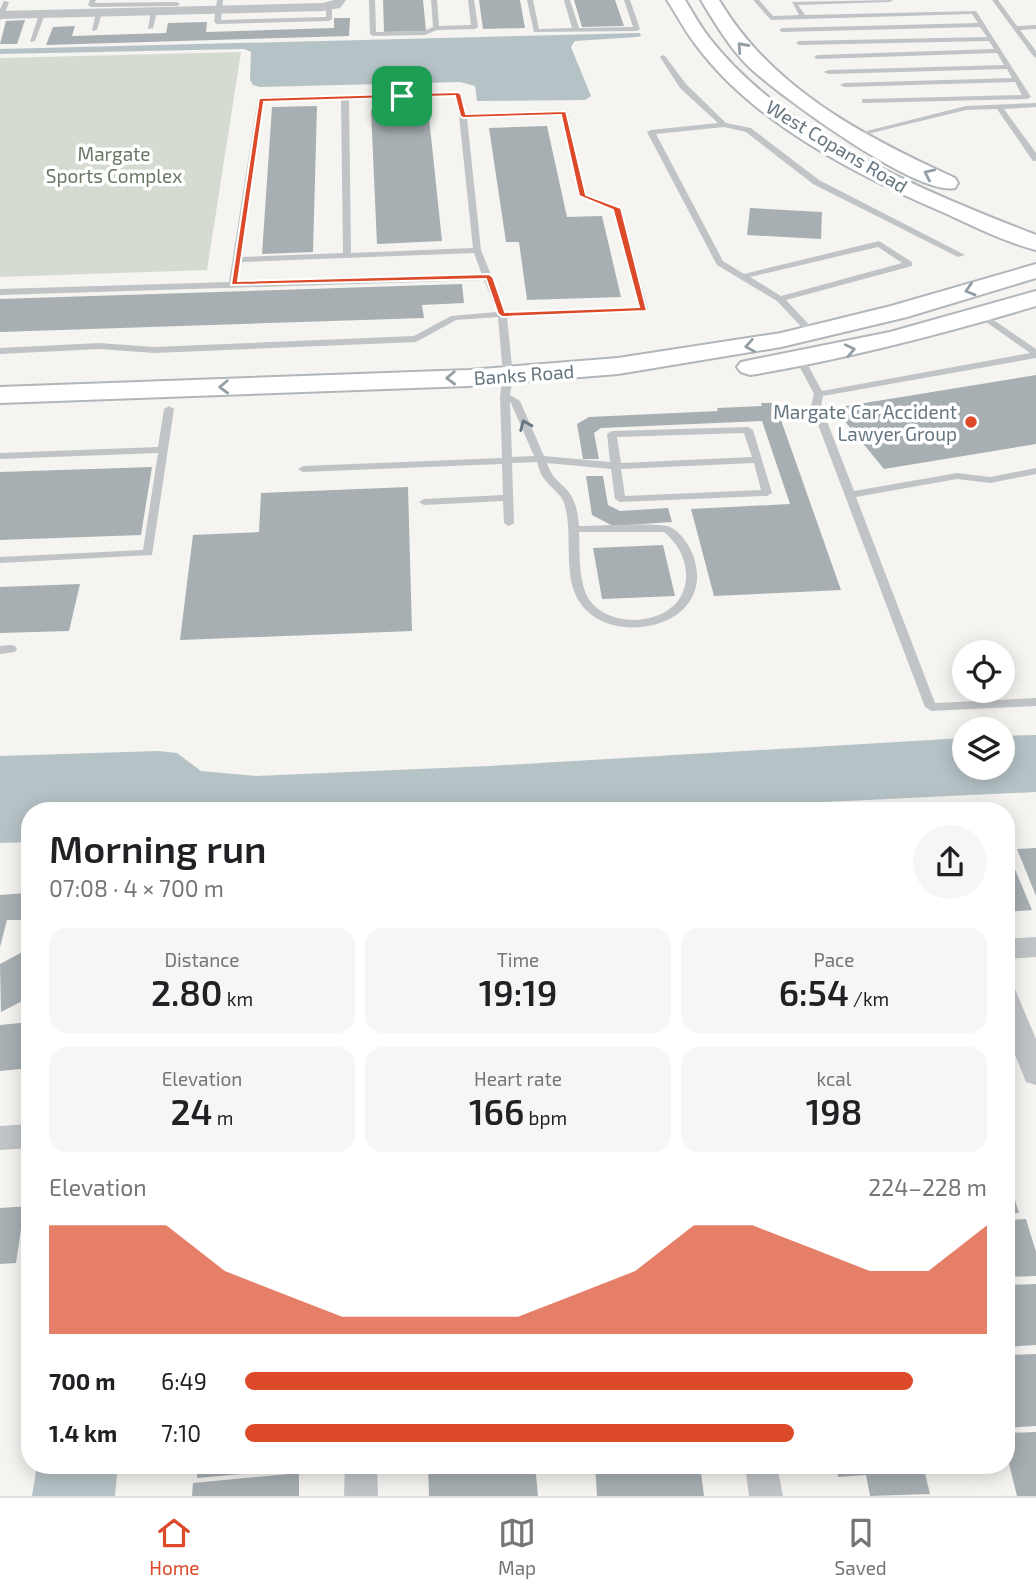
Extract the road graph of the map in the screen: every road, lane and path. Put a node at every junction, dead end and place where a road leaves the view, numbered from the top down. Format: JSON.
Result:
{"nodes":[{"id":1,"x":47,"y":0,"type":"edge"},
{"id":2,"x":93,"y":0,"type":"edge"},
{"id":3,"x":372,"y":0,"type":"edge"},
{"id":4,"x":434,"y":0,"type":"edge"},
{"id":5,"x":471,"y":0,"type":"edge"},
{"id":6,"x":530,"y":0,"type":"edge"},
{"id":7,"x":567,"y":0,"type":"edge"},
{"id":8,"x":627,"y":0,"type":"edge"},
{"id":9,"x":676,"y":0,"type":"edge"},
{"id":10,"x":709,"y":0,"type":"edge"},
{"id":11,"x":756,"y":0,"type":"edge"},
{"id":12,"x":890,"y":0,"type":"edge"},
{"id":13,"x":995,"y":0,"type":"edge"},
{"id":14,"x":305,"y":4,"type":"edge"},
{"id":15,"x":335,"y":4,"type":"edge"},
{"id":16,"x":177,"y":5,"type":"edge"},
{"id":17,"x":219,"y":5,"type":"edge"},
{"id":18,"x":3,"y":9,"type":"edge"},
{"id":19,"x":154,"y":11,"type":"junction"},
{"id":20,"x":99,"y":13,"type":"junction"},
{"id":21,"x":42,"y":14,"type":"junction"},
{"id":22,"x":803,"y":17,"type":"junction"},
{"id":23,"x":982,"y":25,"type":"junction"},
{"id":24,"x":1036,"y":27,"type":"edge"},
{"id":25,"x":150,"y":28,"type":"dead end"},
{"id":26,"x":436,"y":28,"type":"junction"},
{"id":27,"x":1015,"y":28,"type":"junction"},
{"id":28,"x":94,"y":30,"type":"dead end"},
{"id":29,"x":576,"y":30,"type":"junction"},
{"id":30,"x":782,"y":30,"type":"dead end"},
{"id":31,"x":991,"y":39,"type":"junction"},
{"id":32,"x":1024,"y":40,"type":"junction"},
{"id":33,"x":1036,"y":40,"type":"edge"},
{"id":34,"x":32,"y":41,"type":"dead end"},
{"id":35,"x":799,"y":43,"type":"dead end"},
{"id":36,"x":999,"y":51,"type":"junction"},
{"id":37,"x":1035,"y":54,"type":"edge"},
{"id":38,"x":663,"y":57,"type":"dead end"},
{"id":39,"x":817,"y":57,"type":"dead end"},
{"id":40,"x":1009,"y":67,"type":"junction"},
{"id":41,"x":828,"y":72,"type":"dead end"},
{"id":42,"x":1017,"y":80,"type":"junction"},
{"id":43,"x":844,"y":85,"type":"dead end"},
{"id":44,"x":345,"y":98,"type":"junction"},
{"id":45,"x":865,"y":101,"type":"dead end"},
{"id":46,"x":1036,"y":105,"type":"edge"},
{"id":47,"x":999,"y":106,"type":"junction"},
{"id":48,"x":463,"y":116,"type":"junction"},
{"id":49,"x":724,"y":125,"type":"junction"},
{"id":50,"x":855,"y":135,"type":"junction"},
{"id":51,"x":1036,"y":159,"type":"edge"},
{"id":52,"x":970,"y":193,"type":"dead end"},
{"id":53,"x":999,"y":229,"type":"junction"},
{"id":54,"x":1036,"y":243,"type":"edge"},
{"id":55,"x":477,"y":250,"type":"junction"},
{"id":56,"x":961,"y":255,"type":"dead end"},
{"id":57,"x":347,"y":256,"type":"junction"},
{"id":58,"x":238,"y":260,"type":"junction"},
{"id":59,"x":1029,"y":273,"type":"edge"},
{"id":60,"x":745,"y":276,"type":"junction"},
{"id":61,"x":489,"y":277,"type":"junction"},
{"id":62,"x":233,"y":284,"type":"junction"},
{"id":63,"x":0,"y":292,"type":"edge"},
{"id":64,"x":1036,"y":298,"type":"edge"},
{"id":65,"x":780,"y":299,"type":"junction"},
{"id":66,"x":502,"y":314,"type":"junction"},
{"id":67,"x":982,"y":315,"type":"junction"},
{"id":68,"x":812,"y":333,"type":"junction"},
{"id":69,"x":0,"y":351,"type":"edge"},
{"id":70,"x":1036,"y":354,"type":"edge"},
{"id":71,"x":801,"y":360,"type":"junction"},
{"id":72,"x":507,"y":386,"type":"junction"},
{"id":73,"x":819,"y":394,"type":"junction"},
{"id":74,"x":0,"y":395,"type":"edge"},
{"id":75,"x":169,"y":409,"type":"junction"},
{"id":76,"x":0,"y":415,"type":"edge"},
{"id":77,"x":161,"y":450,"type":"junction"},
{"id":78,"x":0,"y":456,"type":"edge"},
{"id":79,"x":541,"y":459,"type":"junction"},
{"id":80,"x":758,"y":460,"type":"junction"},
{"id":81,"x":508,"y":461,"type":"junction"},
{"id":82,"x":617,"y":466,"type":"junction"},
{"id":83,"x":303,"y":469,"type":"dead end"},
{"id":84,"x":1036,"y":471,"type":"edge"},
{"id":85,"x":850,"y":495,"type":"junction"},
{"id":86,"x":507,"y":498,"type":"junction"},
{"id":87,"x":424,"y":502,"type":"dead end"},
{"id":88,"x":509,"y":523,"type":"dead end"},
{"id":89,"x":574,"y":529,"type":"junction"},
{"id":90,"x":0,"y":560,"type":"edge"},
{"id":91,"x":1036,"y":702,"type":"edge"},
{"id":92,"x":1036,"y":947,"type":"edge"},
{"id":93,"x":1015,"y":948,"type":"edge"},
{"id":94,"x":1015,"y":1019,"type":"edge"},
{"id":95,"x":1036,"y":1074,"type":"edge"},
{"id":96,"x":21,"y":1137,"type":"edge"},
{"id":97,"x":0,"y":1138,"type":"edge"},
{"id":98,"x":361,"y":1474,"type":"edge"},
{"id":99,"x":762,"y":1474,"type":"edge"},
{"id":100,"x":361,"y":1496,"type":"edge"},
{"id":101,"x":766,"y":1496,"type":"edge"}],
"edges":[{"from":1,"to":21,"type":"street"},
{"from":2,"to":16,"type":"lane"},
{"from":3,"to":26,"type":"lane"},
{"from":4,"to":26,"type":"lane"},
{"from":5,"to":26,"type":"lane"},
{"from":6,"to":29,"type":"lane"},
{"from":7,"to":29,"type":"lane"},
{"from":8,"to":29,"type":"lane"},
{"from":9,"to":53,"type":"street","name":"West Copans Road"},
{"from":50,"to":10,"type":"street","name":"West Copans Road","one_way":true},
{"from":11,"to":22,"type":"lane"},
{"from":12,"to":22,"type":"lane"},
{"from":13,"to":27,"type":"lane"},
{"from":14,"to":15,"type":"street"},
{"from":14,"to":17,"type":"street"},
{"from":15,"to":17,"type":"lane"},
{"from":16,"to":17,"type":"street"},
{"from":16,"to":19,"type":"street"},
{"from":18,"to":21,"type":"street"},
{"from":19,"to":20,"type":"street"},
{"from":19,"to":25,"type":"lane"},
{"from":20,"to":21,"type":"street"},
{"from":20,"to":28,"type":"lane"},
{"from":21,"to":34,"type":"lane"},
{"from":22,"to":23,"type":"lane"},
{"from":23,"to":30,"type":"lane"},
{"from":23,"to":31,"type":"lane"},
{"from":24,"to":27,"type":"lane"},
{"from":27,"to":32,"type":"lane"},
{"from":31,"to":35,"type":"lane"},
{"from":31,"to":36,"type":"lane"},
{"from":32,"to":33,"type":"lane"},
{"from":32,"to":37,"type":"lane"},
{"from":36,"to":39,"type":"lane"},
{"from":36,"to":40,"type":"lane"},
{"from":38,"to":49,"type":"lane"},
{"from":40,"to":41,"type":"lane"},
{"from":40,"to":42,"type":"lane"},
{"from":42,"to":43,"type":"lane"},
{"from":42,"to":45,"type":"lane"},
{"from":44,"to":48,"type":"lane"},
{"from":44,"to":57,"type":"lane"},
{"from":44,"to":58,"type":"lane"},
{"from":46,"to":47,"type":"lane"},
{"from":47,"to":50,"type":"lane"},
{"from":47,"to":51,"type":"lane"},
{"from":48,"to":55,"type":"lane"},
{"from":48,"to":66,"type":"lane"},
{"from":49,"to":56,"type":"lane"},
{"from":49,"to":60,"type":"lane"},
{"from":52,"to":50,"type":"street","name":"West Copans Road","one_way":true},
{"from":53,"to":54,"type":"street","name":"West Copans Road"},
{"from":53,"to":59,"type":"street"},
{"from":55,"to":57,"type":"lane"},
{"from":55,"to":61,"type":"lane"},
{"from":57,"to":58,"type":"lane"},
{"from":58,"to":62,"type":"lane"},
{"from":59,"to":68,"type":"street","name":"Banks Road","one_way":true},
{"from":60,"to":65,"type":"lane"},
{"from":60,"to":65,"type":"lane"},
{"from":61,"to":62,"type":"lane"},
{"from":61,"to":66,"type":"lane"},
{"from":62,"to":63,"type":"lane"},
{"from":64,"to":67,"type":"street","name":"Banks Road"},
{"from":65,"to":68,"type":"lane"},
{"from":66,"to":69,"type":"lane"},
{"from":66,"to":72,"type":"lane"},
{"from":67,"to":70,"type":"lane"},
{"from":71,"to":67,"type":"street","name":"Banks Road","one_way":true},
{"from":68,"to":72,"type":"street","name":"Banks Road","one_way":true},
{"from":70,"to":73,"type":"lane"},
{"from":71,"to":72,"type":"street","name":"Banks Road"},
{"from":71,"to":73,"type":"lane"},
{"from":72,"to":74,"type":"street","name":"Banks Road","one_way":true},
{"from":72,"to":75,"type":"street","name":"Banks Road"},
{"from":79,"to":72,"type":"lane","one_way":true},
{"from":72,"to":81,"type":"lane"},
{"from":73,"to":85,"type":"lane"},
{"from":75,"to":76,"type":"street","name":"Banks Road"},
{"from":75,"to":77,"type":"lane"},
{"from":77,"to":78,"type":"lane"},
{"from":77,"to":90,"type":"lane"},
{"from":79,"to":81,"type":"lane"},
{"from":79,"to":82,"type":"lane"},
{"from":79,"to":89,"type":"lane"},
{"from":80,"to":82,"type":"lane"},
{"from":80,"to":82,"type":"lane"},
{"from":80,"to":82,"type":"lane"},
{"from":81,"to":83,"type":"lane"},
{"from":81,"to":86,"type":"lane"},
{"from":84,"to":85,"type":"lane"},
{"from":85,"to":91,"type":"lane"},
{"from":86,"to":87,"type":"lane"},
{"from":86,"to":88,"type":"lane"},
{"from":89,"to":89,"type":"lane"},
{"from":92,"to":93,"type":"street"},
{"from":94,"to":95,"type":"street"},
{"from":96,"to":97,"type":"street"},
{"from":98,"to":100,"type":"street"},
{"from":99,"to":101,"type":"street"}]}
